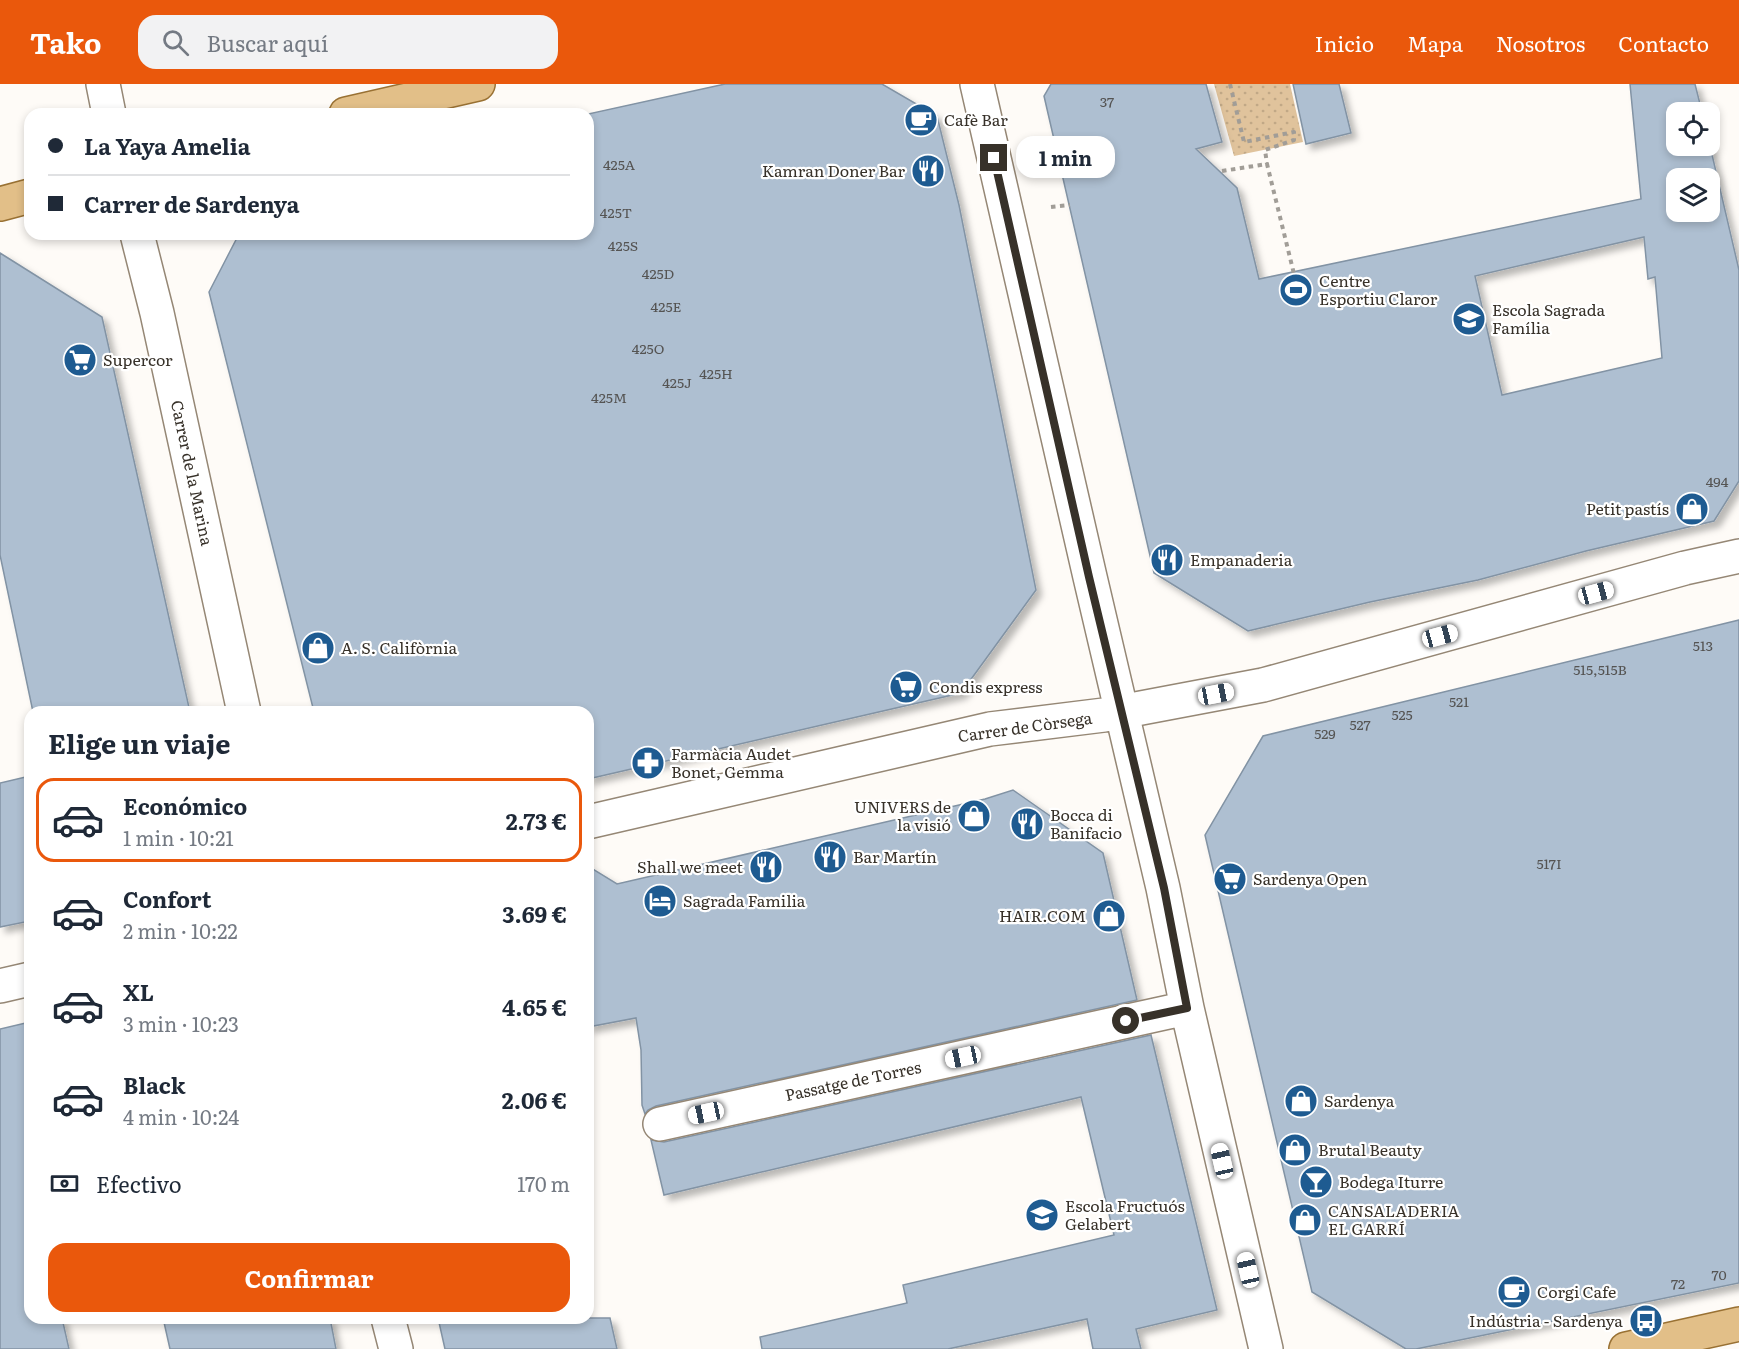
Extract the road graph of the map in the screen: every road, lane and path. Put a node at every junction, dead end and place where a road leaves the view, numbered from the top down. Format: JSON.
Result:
{"nodes":[{"id":1,"x":103,"y":84,"type":"edge"},
{"id":2,"x":478,"y":84,"type":"edge"},
{"id":3,"x":977,"y":84,"type":"edge"},
{"id":4,"x":1230,"y":84,"type":"edge"},
{"id":5,"x":109,"y":108,"type":"edge"},
{"id":6,"x":372,"y":108,"type":"edge"},
{"id":7,"x":1268,"y":164,"type":"junction"},
{"id":8,"x":1222,"y":171,"type":"dead end"},
{"id":9,"x":24,"y":198,"type":"edge"},
{"id":10,"x":0,"y":204,"type":"edge"},
{"id":11,"x":1070,"y":206,"type":"dead end"},
{"id":12,"x":1050,"y":207,"type":"dead end"},
{"id":13,"x":139,"y":240,"type":"edge"},
{"id":14,"x":1295,"y":278,"type":"dead end"},
{"id":15,"x":1739,"y":556,"type":"edge"},
{"id":16,"x":243,"y":706,"type":"edge"},
{"id":17,"x":1122,"y":712,"type":"junction"},
{"id":18,"x":594,"y":821,"type":"edge"},
{"id":19,"x":24,"y":980,"type":"edge"},
{"id":20,"x":0,"y":986,"type":"edge"},
{"id":21,"x":1187,"y":1008,"type":"junction"},
{"id":22,"x":660,"y":1124,"type":"dead end"},
{"id":23,"x":390,"y":1324,"type":"edge"},
{"id":24,"x":1739,"y":1324,"type":"edge"},
{"id":25,"x":396,"y":1349,"type":"edge"},
{"id":26,"x":1266,"y":1349,"type":"edge"},
{"id":27,"x":1626,"y":1349,"type":"edge"}],
"edges":[{"from":1,"to":5,"type":"street"},
{"from":2,"to":6,"type":"main road"},
{"from":3,"to":17,"type":"street"},
{"from":4,"to":7,"type":"path"},
{"from":7,"to":8,"type":"path"},
{"from":7,"to":14,"type":"path"},
{"from":9,"to":10,"type":"main road"},
{"from":11,"to":12,"type":"path"},
{"from":13,"to":16,"type":"street","name":"Carrer de la Marina"},
{"from":15,"to":17,"type":"street","name":"Carrer de Còrsega"},
{"from":17,"to":18,"type":"street","name":"Carrer de Còrsega"},
{"from":17,"to":21,"type":"street"},
{"from":19,"to":20,"type":"street"},
{"from":21,"to":22,"type":"street","name":"Passatge de Torres"},
{"from":21,"to":26,"type":"street"},
{"from":23,"to":25,"type":"street"},
{"from":24,"to":27,"type":"main road"}]}
